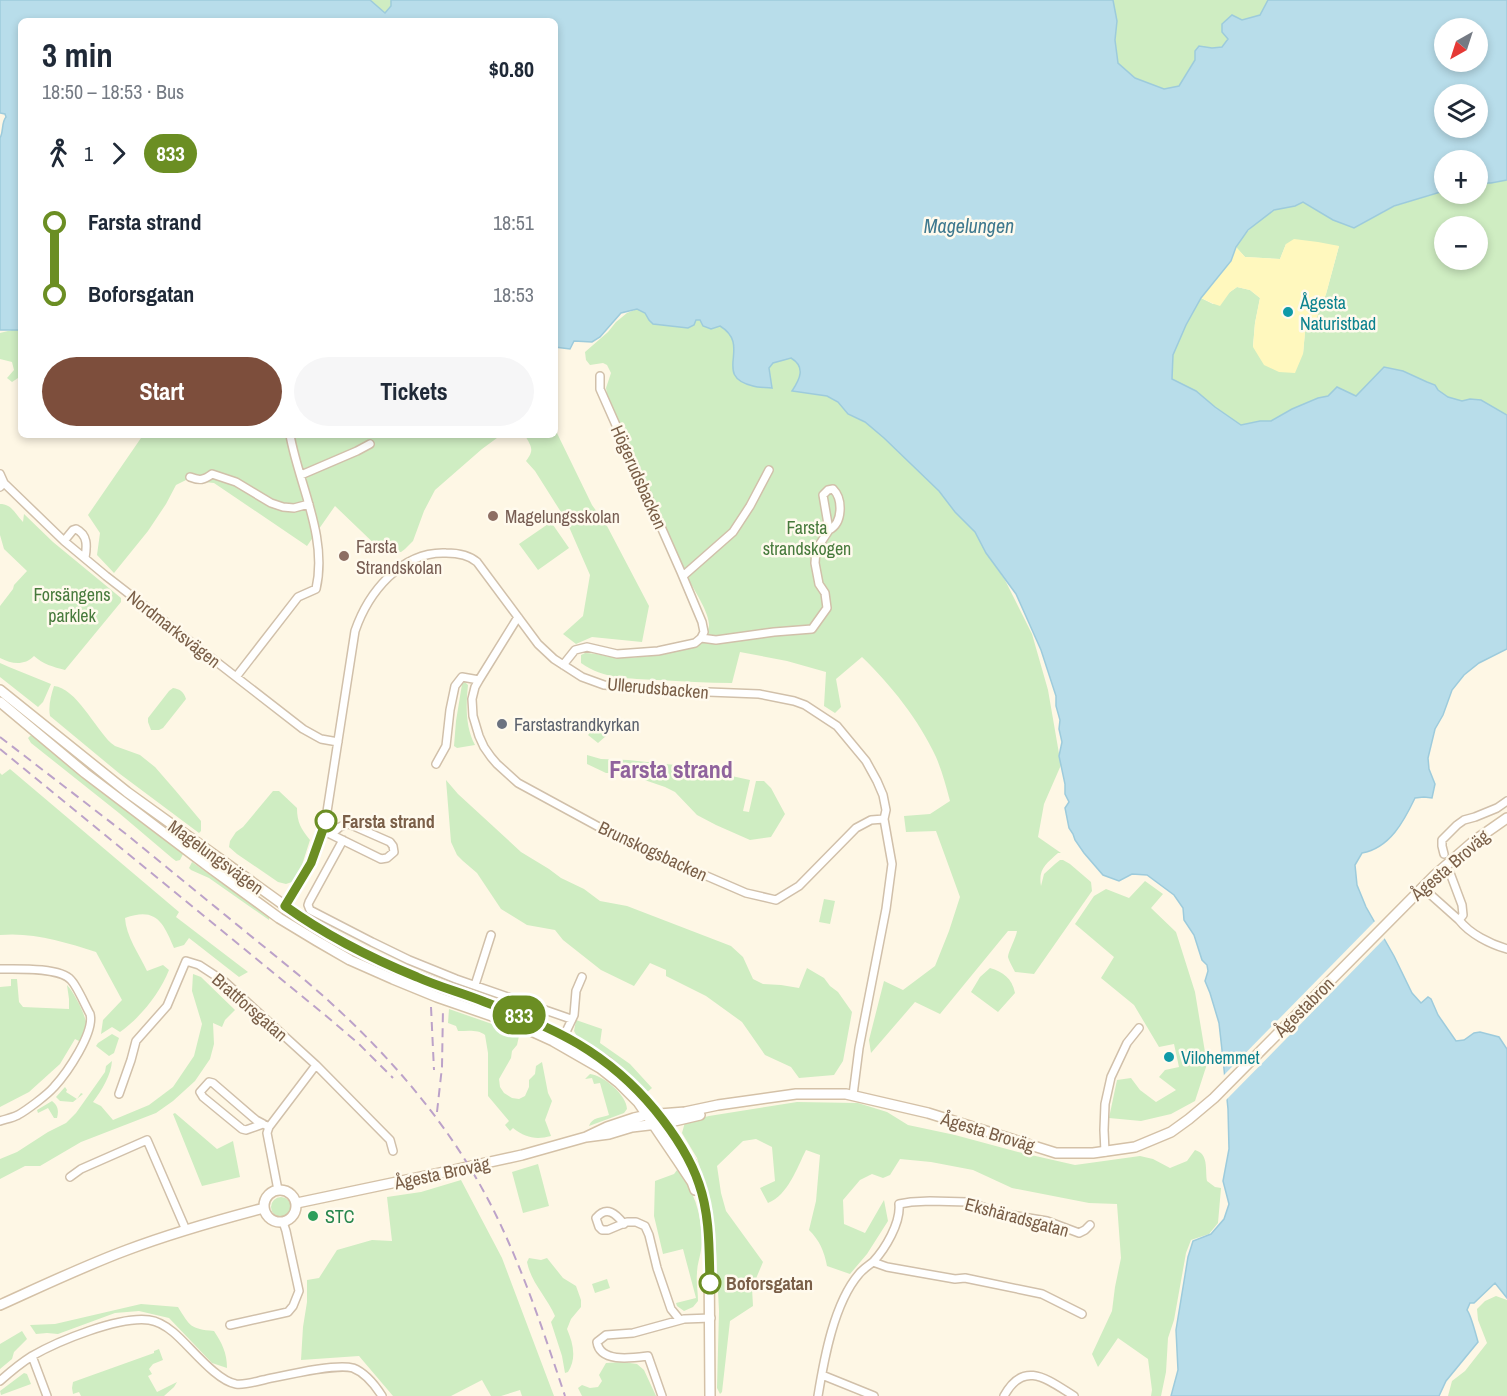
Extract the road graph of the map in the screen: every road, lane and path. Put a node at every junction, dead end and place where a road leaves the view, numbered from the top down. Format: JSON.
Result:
{"nodes":[{"id":1,"x":600,"y":376,"type":"dead end"},
{"id":2,"x":291,"y":438,"type":"edge"},
{"id":3,"x":370,"y":444,"type":"dead end"},
{"id":4,"x":769,"y":470,"type":"dead end"},
{"id":5,"x":0,"y":474,"type":"edge"},
{"id":6,"x":301,"y":475,"type":"junction"},
{"id":7,"x":190,"y":477,"type":"dead end"},
{"id":8,"x":2,"y":485,"type":"edge"},
{"id":9,"x":309,"y":504,"type":"junction"},
{"id":10,"x":829,"y":530,"type":"junction"},
{"id":11,"x":64,"y":541,"type":"junction"},
{"id":12,"x":85,"y":558,"type":"junction"},
{"id":13,"x":683,"y":576,"type":"junction"},
{"id":14,"x":518,"y":617,"type":"junction"},
{"id":15,"x":701,"y":638,"type":"junction"},
{"id":16,"x":563,"y":665,"type":"junction"},
{"id":17,"x":236,"y":677,"type":"junction"},
{"id":18,"x":479,"y":680,"type":"junction"},
{"id":19,"x":0,"y":690,"type":"edge"},
{"id":20,"x":0,"y":702,"type":"edge"},
{"id":21,"x":338,"y":742,"type":"junction"},
{"id":22,"x":436,"y":764,"type":"dead end"},
{"id":23,"x":1507,"y":801,"type":"edge"},
{"id":24,"x":1507,"y":818,"type":"edge"},
{"id":25,"x":884,"y":819,"type":"junction"},
{"id":26,"x":324,"y":831,"type":"junction"},
{"id":27,"x":333,"y":835,"type":"junction"},
{"id":28,"x":343,"y":840,"type":"junction"},
{"id":29,"x":1444,"y":854,"type":"dead end"},
{"id":30,"x":1450,"y":873,"type":"dead end"},
{"id":31,"x":1422,"y":887,"type":"junction"},
{"id":32,"x":285,"y":906,"type":"junction"},
{"id":33,"x":1394,"y":915,"type":"joint"},
{"id":34,"x":279,"y":918,"type":"junction"},
{"id":35,"x":1459,"y":920,"type":"junction"},
{"id":36,"x":491,"y":935,"type":"dead end"},
{"id":37,"x":1507,"y":949,"type":"edge"},
{"id":38,"x":0,"y":969,"type":"edge"},
{"id":39,"x":582,"y":977,"type":"dead end"},
{"id":40,"x":475,"y":985,"type":"junction"},
{"id":41,"x":571,"y":1019,"type":"junction"},
{"id":42,"x":1139,"y":1028,"type":"dead end"},
{"id":43,"x":564,"y":1036,"type":"junction"},
{"id":44,"x":316,"y":1065,"type":"junction"},
{"id":45,"x":119,"y":1094,"type":"dead end"},
{"id":46,"x":853,"y":1095,"type":"junction"},
{"id":47,"x":1214,"y":1098,"type":"joint"},
{"id":48,"x":749,"y":1101,"type":"junction"},
{"id":49,"x":648,"y":1115,"type":"junction"},
{"id":50,"x":659,"y":1115,"type":"junction"},
{"id":51,"x":0,"y":1121,"type":"edge"},
{"id":52,"x":666,"y":1123,"type":"junction"},
{"id":53,"x":653,"y":1124,"type":"junction"},
{"id":54,"x":266,"y":1125,"type":"junction"},
{"id":55,"x":586,"y":1137,"type":"junction"},
{"id":56,"x":393,"y":1151,"type":"dead end"},
{"id":57,"x":1106,"y":1152,"type":"junction"},
{"id":58,"x":70,"y":1178,"type":"dead end"},
{"id":59,"x":278,"y":1190,"type":"junction"},
{"id":60,"x":297,"y":1203,"type":"junction"},
{"id":61,"x":264,"y":1208,"type":"junction"},
{"id":62,"x":707,"y":1217,"type":"junction"},
{"id":63,"x":283,"y":1222,"type":"junction"},
{"id":64,"x":624,"y":1224,"type":"dead end"},
{"id":65,"x":1090,"y":1225,"type":"dead end"},
{"id":66,"x":186,"y":1230,"type":"junction"},
{"id":67,"x":873,"y":1262,"type":"junction"},
{"id":68,"x":0,"y":1305,"type":"edge"},
{"id":69,"x":1083,"y":1314,"type":"dead end"},
{"id":70,"x":711,"y":1318,"type":"junction"},
{"id":71,"x":680,"y":1320,"type":"junction"},
{"id":72,"x":230,"y":1325,"type":"dead end"},
{"id":73,"x":32,"y":1356,"type":"junction"},
{"id":74,"x":822,"y":1376,"type":"junction"},
{"id":75,"x":709,"y":1380,"type":"junction"},
{"id":76,"x":0,"y":1381,"type":"edge"},
{"id":77,"x":47,"y":1396,"type":"edge"},
{"id":78,"x":382,"y":1396,"type":"edge"},
{"id":79,"x":662,"y":1396,"type":"edge"},
{"id":80,"x":705,"y":1396,"type":"edge"},
{"id":81,"x":710,"y":1396,"type":"edge"},
{"id":82,"x":818,"y":1396,"type":"edge"},
{"id":83,"x":874,"y":1396,"type":"edge"},
{"id":84,"x":1004,"y":1396,"type":"edge"},
{"id":85,"x":1074,"y":1396,"type":"edge"}],
"edges":[{"from":1,"to":13,"type":"street","name":"Högerudsbacken"},
{"from":2,"to":6,"type":"street","name":"Nordmarksvägen"},
{"from":3,"to":6,"type":"street"},
{"from":4,"to":13,"type":"street"},
{"from":5,"to":8,"type":"street","name":"Nordmarksvägen"},
{"from":6,"to":9,"type":"street","name":"Nordmarksvägen"},
{"from":7,"to":9,"type":"street"},
{"from":8,"to":11,"type":"street","name":"Nordmarksvägen"},
{"from":9,"to":17,"type":"street","name":"Nordmarksvägen"},
{"from":10,"to":10,"type":"street"},
{"from":10,"to":15,"type":"street"},
{"from":11,"to":12,"type":"street","name":"Nordmarksvägen"},
{"from":11,"to":12,"type":"street"},
{"from":12,"to":17,"type":"street","name":"Nordmarksvägen"},
{"from":13,"to":15,"type":"street","name":"Högerudsbacken"},
{"from":14,"to":16,"type":"street","name":"Ullerudsbacken"},
{"from":14,"to":18,"type":"street","name":"Brunskogsbacken"},
{"from":14,"to":21,"type":"street","name":"Ullerudsbacken"},
{"from":15,"to":16,"type":"street"},
{"from":16,"to":25,"type":"street","name":"Ullerudsbacken"},
{"from":17,"to":21,"type":"street","name":"Nordmarksvägen"},
{"from":18,"to":22,"type":"street"},
{"from":18,"to":25,"type":"street","name":"Brunskogsbacken"},
{"from":19,"to":32,"type":"main road","name":"Magelungsvägen"},
{"from":20,"to":34,"type":"main road","name":"Magelungsvägen"},
{"from":21,"to":26,"type":"street","name":"Ullerudsbacken"},
{"from":23,"to":29,"type":"street"},
{"from":24,"to":31,"type":"main road","name":"Ågesta Broväg"},
{"from":25,"to":46,"type":"street","name":"Ullerudsbacken"},
{"from":26,"to":27,"type":"street"},
{"from":26,"to":32,"type":"street","name":"Ullerudsbacken"},
{"from":27,"to":28,"type":"street"},
{"from":27,"to":28,"type":"street"},
{"from":28,"to":40,"type":"street"},
{"from":30,"to":35,"type":"street"},
{"from":31,"to":33,"type":"main road","name":"Ågesta Broväg"},
{"from":31,"to":35,"type":"street"},
{"from":32,"to":34,"type":"main road"},
{"from":32,"to":43,"type":"main road","name":"Magelungsvägen"},
{"from":33,"to":47,"type":"main road","name":"Ågestabron"},
{"from":34,"to":49,"type":"main road","name":"Magelungsvägen"},
{"from":35,"to":37,"type":"street"},
{"from":36,"to":40,"type":"street"},
{"from":38,"to":51,"type":"street"},
{"from":39,"to":41,"type":"street"},
{"from":40,"to":41,"type":"street"},
{"from":41,"to":43,"type":"street"},
{"from":42,"to":57,"type":"street"},
{"from":43,"to":50,"type":"main road","name":"Magelungsvägen"},
{"from":44,"to":45,"type":"street","name":"Brattforsgatan"},
{"from":44,"to":54,"type":"street"},
{"from":44,"to":56,"type":"street","name":"Brattforsgatan"},
{"from":46,"to":48,"type":"main road","name":"Ågesta Broväg"},
{"from":46,"to":57,"type":"main road","name":"Ågesta Broväg"},
{"from":47,"to":57,"type":"main road","name":"Ågesta Broväg"},
{"from":48,"to":50,"type":"main road","name":"Ågesta Broväg"},
{"from":48,"to":52,"type":"main road","name":"Ågesta Broväg"},
{"from":49,"to":50,"type":"main road","name":"Ågesta Broväg"},
{"from":49,"to":53,"type":"main road","name":"Magelungsvägen"},
{"from":49,"to":55,"type":"main road","name":"Ågesta Broväg"},
{"from":50,"to":52,"type":"main road","name":"Magelungsvägen"},
{"from":52,"to":53,"type":"main road","name":"Ågesta Broväg"},
{"from":52,"to":62,"type":"main road","name":"Magelungsvägen"},
{"from":53,"to":55,"type":"main road","name":"Ågesta Broväg"},
{"from":53,"to":62,"type":"main road","name":"Magelungsvägen"},
{"from":54,"to":54,"type":"street"},
{"from":54,"to":59,"type":"street"},
{"from":55,"to":60,"type":"main road","name":"Ågesta Broväg"},
{"from":58,"to":66,"type":"street"},
{"from":59,"to":60,"type":"main road"},
{"from":59,"to":61,"type":"main road"},
{"from":60,"to":63,"type":"main road"},
{"from":61,"to":63,"type":"main road"},
{"from":61,"to":66,"type":"main road"},
{"from":62,"to":70,"type":"main road","name":"Magelungsvägen"},
{"from":63,"to":72,"type":"street"},
{"from":64,"to":71,"type":"street"},
{"from":65,"to":67,"type":"street","name":"Ekshäradsgatan"},
{"from":66,"to":68,"type":"main road"},
{"from":67,"to":69,"type":"street"},
{"from":67,"to":74,"type":"street","name":"Ekshäradsgatan"},
{"from":70,"to":71,"type":"street"},
{"from":70,"to":75,"type":"main road","name":"Magelungsvägen"},
{"from":71,"to":79,"type":"street"},
{"from":73,"to":76,"type":"street"},
{"from":73,"to":77,"type":"street"},
{"from":73,"to":78,"type":"street"},
{"from":74,"to":82,"type":"street","name":"Ekshäradsgatan"},
{"from":74,"to":83,"type":"street"},
{"from":75,"to":80,"type":"main road","name":"Magelungsvägen"},
{"from":75,"to":81,"type":"main road","name":"Magelungsvägen"},
{"from":84,"to":85,"type":"street"}]}
